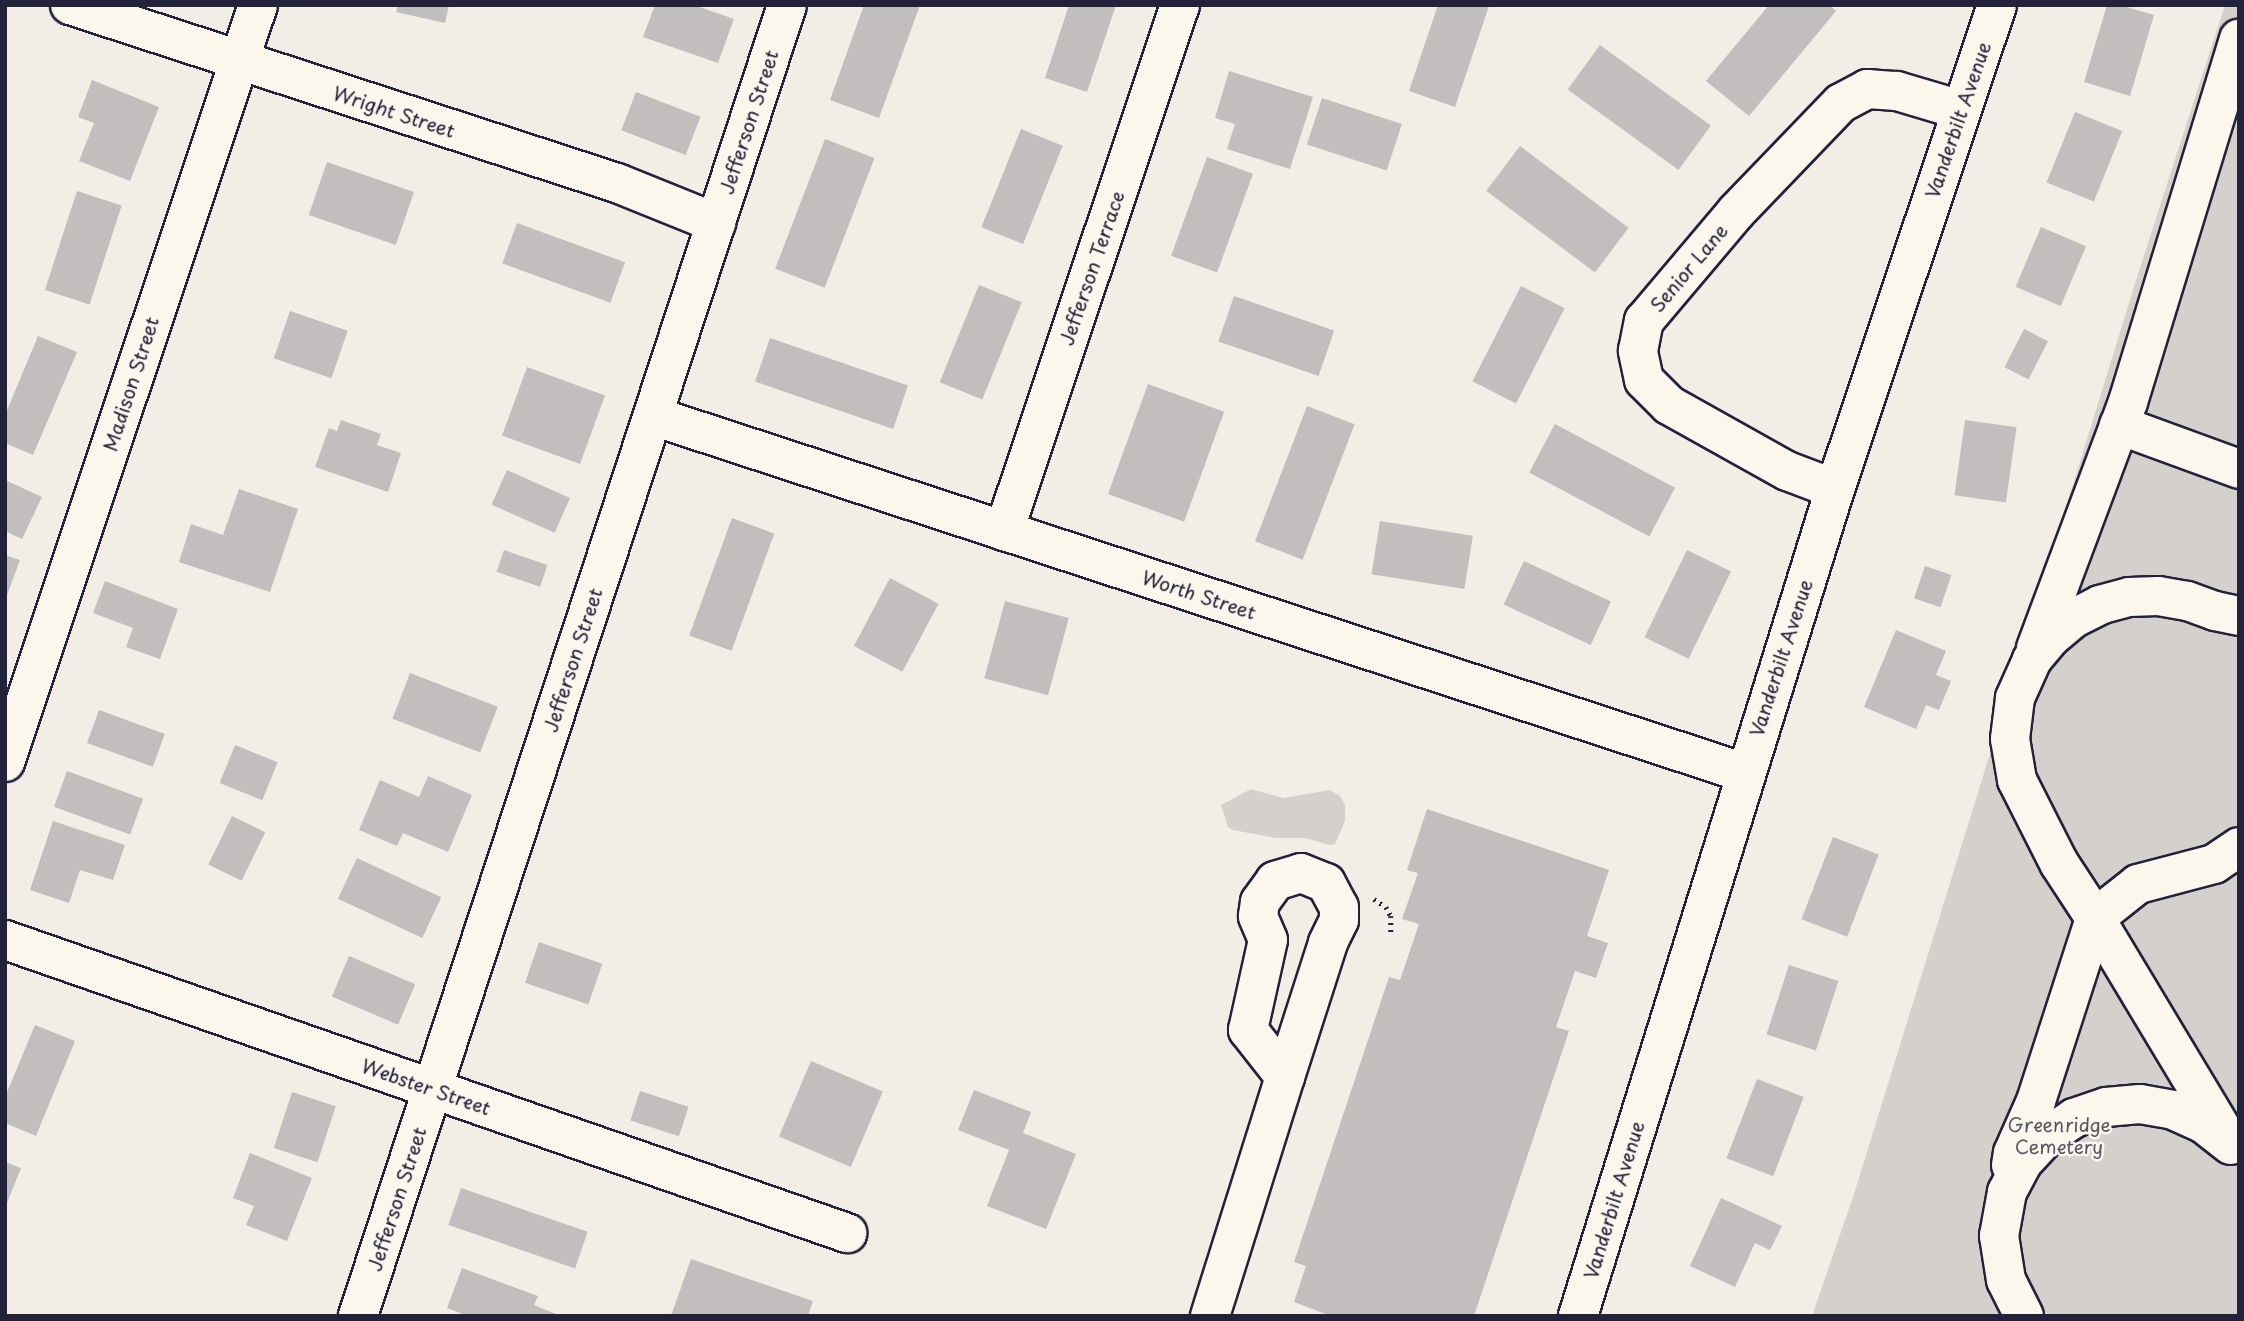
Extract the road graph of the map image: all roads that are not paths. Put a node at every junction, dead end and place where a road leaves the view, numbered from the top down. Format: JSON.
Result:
{"nodes":[{"id":1,"x":69,"y":5,"type":"edge"},
{"id":2,"x":258,"y":5,"type":"edge"},
{"id":3,"x":787,"y":5,"type":"edge"},
{"id":4,"x":1180,"y":5,"type":"edge"},
{"id":5,"x":1997,"y":5,"type":"edge"},
{"id":6,"x":2239,"y":39,"type":"edge"},
{"id":7,"x":239,"y":62,"type":"junction"},
{"id":8,"x":1961,"y":110,"type":"junction"},
{"id":9,"x":716,"y":223,"type":"junction"},
{"id":10,"x":653,"y":416,"type":"junction"},
{"id":11,"x":2119,"y":425,"type":"junction"},
{"id":12,"x":2239,"y":468,"type":"edge"},
{"id":13,"x":1835,"y":489,"type":"junction"},
{"id":14,"x":1004,"y":531,"type":"junction"},
{"id":15,"x":2239,"y":616,"type":"edge"},
{"id":16,"x":2032,"y":660,"type":"junction"},
{"id":17,"x":5,"y":762,"type":"edge"},
{"id":18,"x":1745,"y":773,"type":"junction"},
{"id":19,"x":2239,"y":847,"type":"edge"},
{"id":20,"x":2095,"y":918,"type":"junction"},
{"id":21,"x":5,"y":940,"type":"edge"},
{"id":22,"x":1285,"y":1077,"type":"dead end"},
{"id":23,"x":432,"y":1090,"type":"junction"},
{"id":24,"x":2235,"y":1150,"type":"edge"},
{"id":25,"x":2007,"y":1192,"type":"junction"},
{"id":26,"x":847,"y":1233,"type":"dead end"},
{"id":27,"x":358,"y":1316,"type":"edge"},
{"id":28,"x":1210,"y":1316,"type":"edge"},
{"id":29,"x":1578,"y":1316,"type":"edge"},
{"id":30,"x":2024,"y":1316,"type":"edge"}],
"edges":[{"from":1,"to":7,"type":"street","name":"Wright Street"},
{"from":2,"to":7,"type":"street","name":"Madison Street"},
{"from":3,"to":9,"type":"street","name":"Jefferson Street"},
{"from":4,"to":14,"type":"street","name":"Jefferson Terrace"},
{"from":5,"to":8,"type":"street","name":"Vanderbilt Avenue"},
{"from":6,"to":11,"type":"street"},
{"from":7,"to":9,"type":"street","name":"Wright Street"},
{"from":7,"to":17,"type":"street","name":"Madison Street"},
{"from":8,"to":13,"type":"street","name":"Vanderbilt Avenue"},
{"from":8,"to":13,"type":"street","name":"Senior Lane"},
{"from":9,"to":10,"type":"street","name":"Jefferson Street"},
{"from":10,"to":14,"type":"street","name":"Worth Street"},
{"from":10,"to":23,"type":"street","name":"Jefferson Street"},
{"from":11,"to":12,"type":"street"},
{"from":11,"to":16,"type":"street"},
{"from":13,"to":18,"type":"street","name":"Vanderbilt Avenue"},
{"from":14,"to":18,"type":"street","name":"Worth Street"},
{"from":15,"to":16,"type":"street"},
{"from":16,"to":20,"type":"street"},
{"from":18,"to":29,"type":"street","name":"Vanderbilt Avenue"},
{"from":19,"to":20,"type":"street"},
{"from":20,"to":24,"type":"street"},
{"from":20,"to":25,"type":"street"},
{"from":21,"to":23,"type":"street","name":"Webster Street"},
{"from":22,"to":28,"type":"street"},
{"from":23,"to":26,"type":"street","name":"Webster Street"},
{"from":23,"to":27,"type":"street","name":"Jefferson Street"},
{"from":24,"to":25,"type":"street"},
{"from":25,"to":30,"type":"street"}]}
